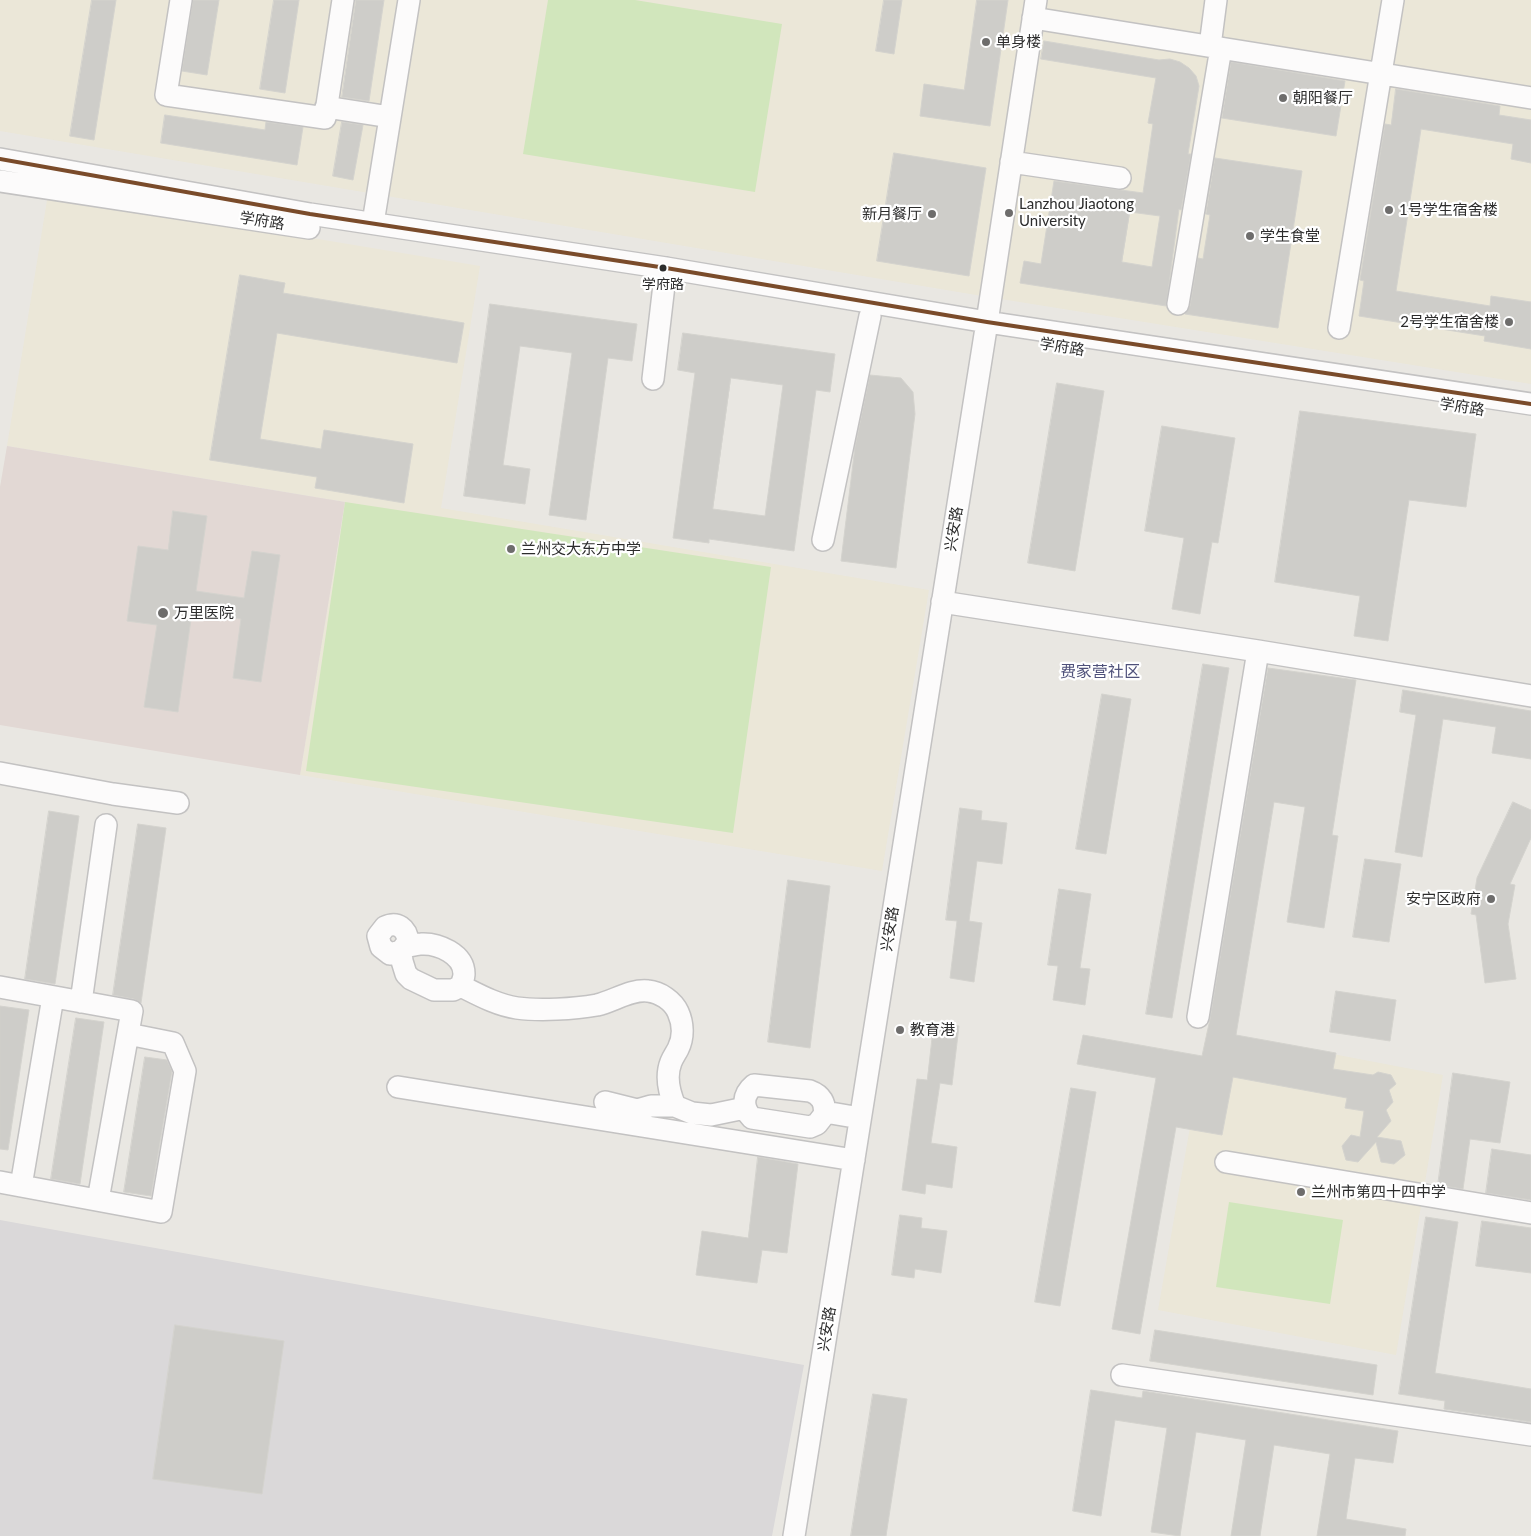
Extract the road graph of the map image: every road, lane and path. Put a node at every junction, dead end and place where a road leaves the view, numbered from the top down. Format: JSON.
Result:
{"nodes":[{"id":1,"x":180,"y":0,"type":"edge"},
{"id":2,"x":343,"y":0,"type":"edge"},
{"id":3,"x":409,"y":0,"type":"edge"},
{"id":4,"x":1216,"y":0,"type":"edge"},
{"id":5,"x":1393,"y":0,"type":"edge"},
{"id":6,"x":1035,"y":9,"type":"edge"},
{"id":7,"x":1216,"y":47,"type":"junction"},
{"id":8,"x":1382,"y":74,"type":"junction"},
{"id":9,"x":1531,"y":98,"type":"edge"},
{"id":10,"x":325,"y":113,"type":"junction"},
{"id":11,"x":390,"y":117,"type":"junction"},
{"id":12,"x":0,"y":160,"type":"edge"},
{"id":13,"x":1011,"y":162,"type":"junction"},
{"id":14,"x":1120,"y":178,"type":"dead end"},
{"id":15,"x":0,"y":181,"type":"edge"},
{"id":16,"x":373,"y":223,"type":"junction"},
{"id":17,"x":665,"y":274,"type":"junction"},
{"id":18,"x":1178,"y":304,"type":"dead end"},
{"id":19,"x":870,"y":316,"type":"junction"},
{"id":20,"x":1339,"y":328,"type":"dead end"},
{"id":21,"x":986,"y":329,"type":"junction"},
{"id":22,"x":653,"y":379,"type":"dead end"},
{"id":23,"x":1531,"y":404,"type":"edge"},
{"id":24,"x":1531,"y":418,"type":"edge"},
{"id":25,"x":823,"y":540,"type":"dead end"},
{"id":26,"x":942,"y":602,"type":"junction"},
{"id":27,"x":1258,"y":651,"type":"junction"},
{"id":28,"x":1531,"y":696,"type":"edge"},
{"id":29,"x":0,"y":773,"type":"edge"},
{"id":30,"x":178,"y":803,"type":"dead end"},
{"id":31,"x":106,"y":825,"type":"dead end"},
{"id":32,"x":461,"y":986,"type":"junction"},
{"id":33,"x":0,"y":987,"type":"edge"},
{"id":34,"x":53,"y":997,"type":"junction"},
{"id":35,"x":81,"y":1002,"type":"junction"},
{"id":36,"x":1198,"y":1017,"type":"dead end"},
{"id":37,"x":128,"y":1034,"type":"junction"},
{"id":38,"x":398,"y":1087,"type":"dead end"},
{"id":39,"x":605,"y":1102,"type":"dead end"},
{"id":40,"x":675,"y":1106,"type":"junction"},
{"id":41,"x":745,"y":1108,"type":"junction"},
{"id":42,"x":825,"y":1112,"type":"junction"},
{"id":43,"x":860,"y":1118,"type":"junction"},
{"id":44,"x":854,"y":1160,"type":"junction"},
{"id":45,"x":1226,"y":1162,"type":"dead end"},
{"id":46,"x":10,"y":1184,"type":"edge"},
{"id":47,"x":98,"y":1200,"type":"junction"},
{"id":48,"x":1531,"y":1213,"type":"edge"},
{"id":49,"x":1122,"y":1375,"type":"dead end"},
{"id":50,"x":1531,"y":1435,"type":"edge"},
{"id":51,"x":794,"y":1536,"type":"edge"}],
"edges":[{"from":1,"to":10,"type":"street"},
{"from":2,"to":10,"type":"street"},
{"from":3,"to":11,"type":"street"},
{"from":4,"to":7,"type":"street"},
{"from":5,"to":8,"type":"street"},
{"from":6,"to":7,"type":"street"},
{"from":6,"to":13,"type":"street","name":"兴安路"},
{"from":7,"to":8,"type":"street"},
{"from":7,"to":18,"type":"street"},
{"from":8,"to":9,"type":"street"},
{"from":8,"to":20,"type":"street"},
{"from":10,"to":11,"type":"street"},
{"from":11,"to":16,"type":"street"},
{"from":12,"to":16,"type":"street","name":"学府路"},
{"from":13,"to":14,"type":"street"},
{"from":13,"to":21,"type":"street","name":"兴安路"},
{"from":15,"to":17,"type":"street","name":"学府路"},
{"from":16,"to":17,"type":"street","name":"学府路"},
{"from":17,"to":19,"type":"street","name":"学府路"},
{"from":17,"to":21,"type":"street","name":"学府路"},
{"from":17,"to":22,"type":"street"},
{"from":19,"to":21,"type":"street","name":"学府路"},
{"from":19,"to":25,"type":"street"},
{"from":21,"to":23,"type":"street","name":"学府路"},
{"from":21,"to":24,"type":"street","name":"学府路"},
{"from":21,"to":26,"type":"street","name":"兴安路"},
{"from":26,"to":27,"type":"street"},
{"from":26,"to":43,"type":"street","name":"兴安路"},
{"from":27,"to":28,"type":"street"},
{"from":27,"to":36,"type":"street"},
{"from":29,"to":30,"type":"street"},
{"from":31,"to":35,"type":"street"},
{"from":32,"to":32,"type":"street"},
{"from":32,"to":40,"type":"street"},
{"from":33,"to":34,"type":"street"},
{"from":34,"to":35,"type":"street"},
{"from":34,"to":46,"type":"street"},
{"from":35,"to":37,"type":"street"},
{"from":37,"to":47,"type":"street"},
{"from":37,"to":47,"type":"street"},
{"from":38,"to":44,"type":"street"},
{"from":39,"to":40,"type":"street"},
{"from":40,"to":41,"type":"street"},
{"from":41,"to":42,"type":"street"},
{"from":41,"to":42,"type":"street"},
{"from":42,"to":43,"type":"street"},
{"from":43,"to":44,"type":"street","name":"兴安路"},
{"from":44,"to":51,"type":"street","name":"兴安路"},
{"from":45,"to":48,"type":"street"},
{"from":46,"to":47,"type":"street"},
{"from":49,"to":50,"type":"street"}]}
